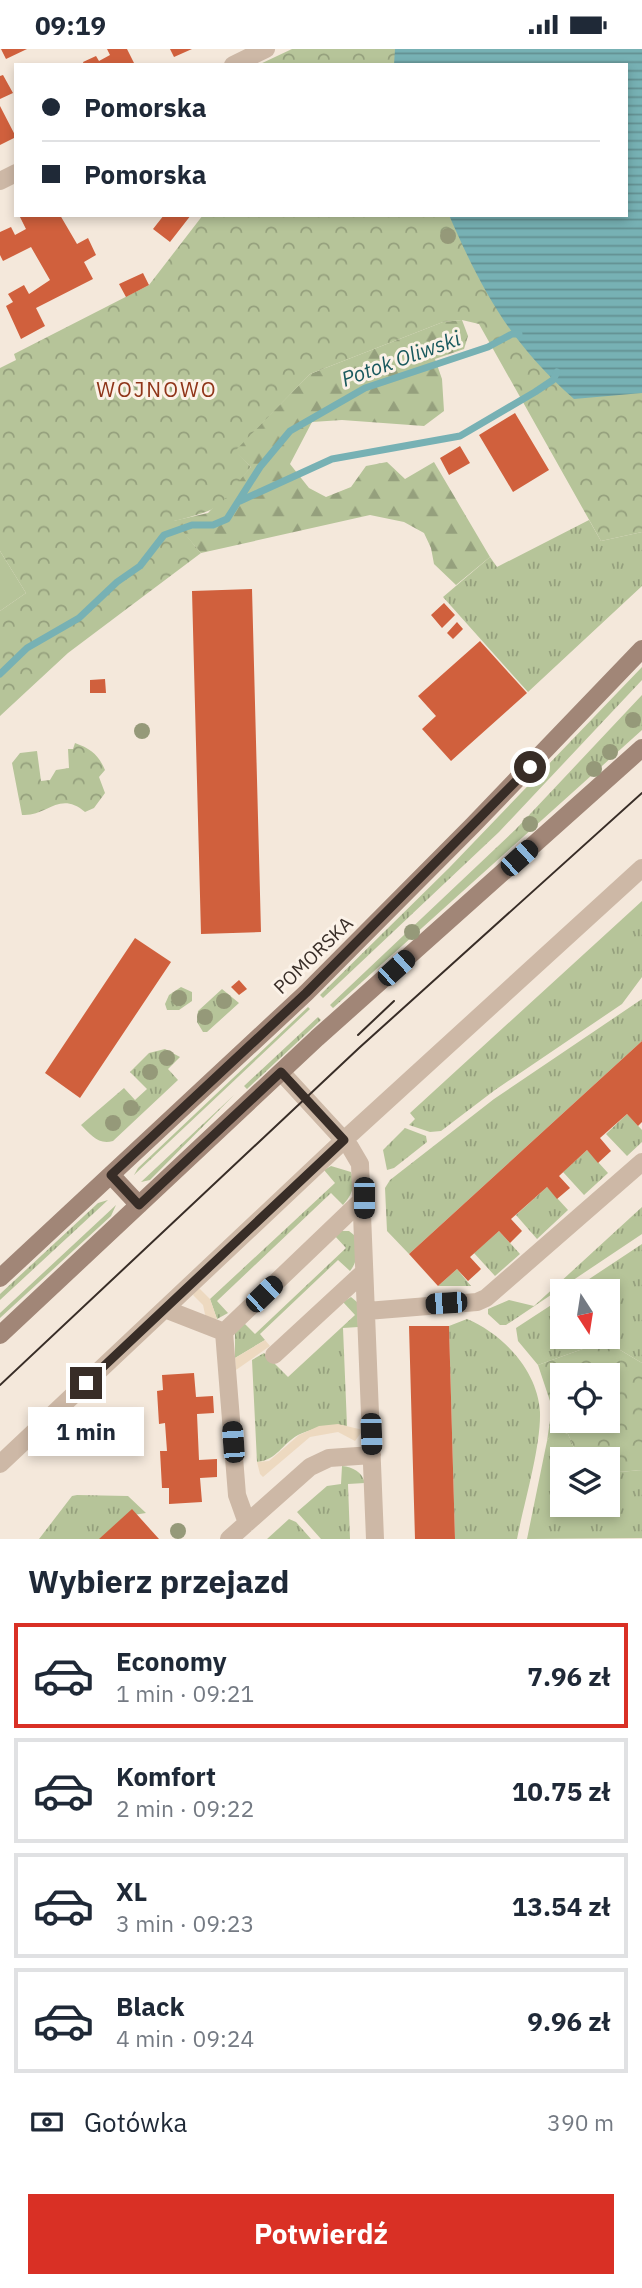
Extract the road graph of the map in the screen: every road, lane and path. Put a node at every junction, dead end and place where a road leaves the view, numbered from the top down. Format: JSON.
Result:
{"nodes":[{"id":1,"x":266,"y":49,"type":"edge"},
{"id":2,"x":237,"y":63,"type":"edge"},
{"id":3,"x":642,"y":649,"type":"edge"},
{"id":4,"x":642,"y":748,"type":"edge"},
{"id":5,"x":642,"y":868,"type":"edge"},
{"id":6,"x":281,"y":1072,"type":"junction"},
{"id":7,"x":344,"y":1140,"type":"junction"},
{"id":8,"x":642,"y":1162,"type":"edge"},
{"id":9,"x":111,"y":1175,"type":"junction"},
{"id":10,"x":364,"y":1198,"type":"junction"},
{"id":11,"x":139,"y":1205,"type":"junction"},
{"id":12,"x":365,"y":1272,"type":"junction"},
{"id":13,"x":0,"y":1278,"type":"edge"},
{"id":14,"x":165,"y":1308,"type":"junction"},
{"id":15,"x":367,"y":1311,"type":"junction"},
{"id":16,"x":224,"y":1332,"type":"junction"},
{"id":17,"x":0,"y":1335,"type":"edge"},
{"id":18,"x":274,"y":1355,"type":"dead end"},
{"id":19,"x":372,"y":1455,"type":"junction"},
{"id":20,"x":0,"y":1464,"type":"edge"},
{"id":21,"x":247,"y":1523,"type":"junction"},
{"id":22,"x":229,"y":1539,"type":"edge"},
{"id":23,"x":375,"y":1539,"type":"edge"}],
"edges":[{"from":1,"to":2,"type":"street"},
{"from":3,"to":9,"type":"main road","name":"POMORSKA"},
{"from":4,"to":6,"type":"main road"},
{"from":5,"to":7,"type":"street"},
{"from":6,"to":7,"type":"street"},
{"from":6,"to":11,"type":"main road"},
{"from":7,"to":10,"type":"street"},
{"from":7,"to":14,"type":"street"},
{"from":8,"to":15,"type":"street"},
{"from":9,"to":11,"type":"main road"},
{"from":9,"to":13,"type":"main road","name":"POMORSKA"},
{"from":10,"to":12,"type":"street"},
{"from":10,"to":16,"type":"street"},
{"from":11,"to":17,"type":"main road"},
{"from":12,"to":15,"type":"street"},
{"from":12,"to":18,"type":"street"},
{"from":14,"to":16,"type":"street"},
{"from":14,"to":20,"type":"street"},
{"from":15,"to":19,"type":"street"},
{"from":16,"to":21,"type":"street"},
{"from":19,"to":21,"type":"street"},
{"from":19,"to":23,"type":"street"},
{"from":21,"to":22,"type":"street"}]}
